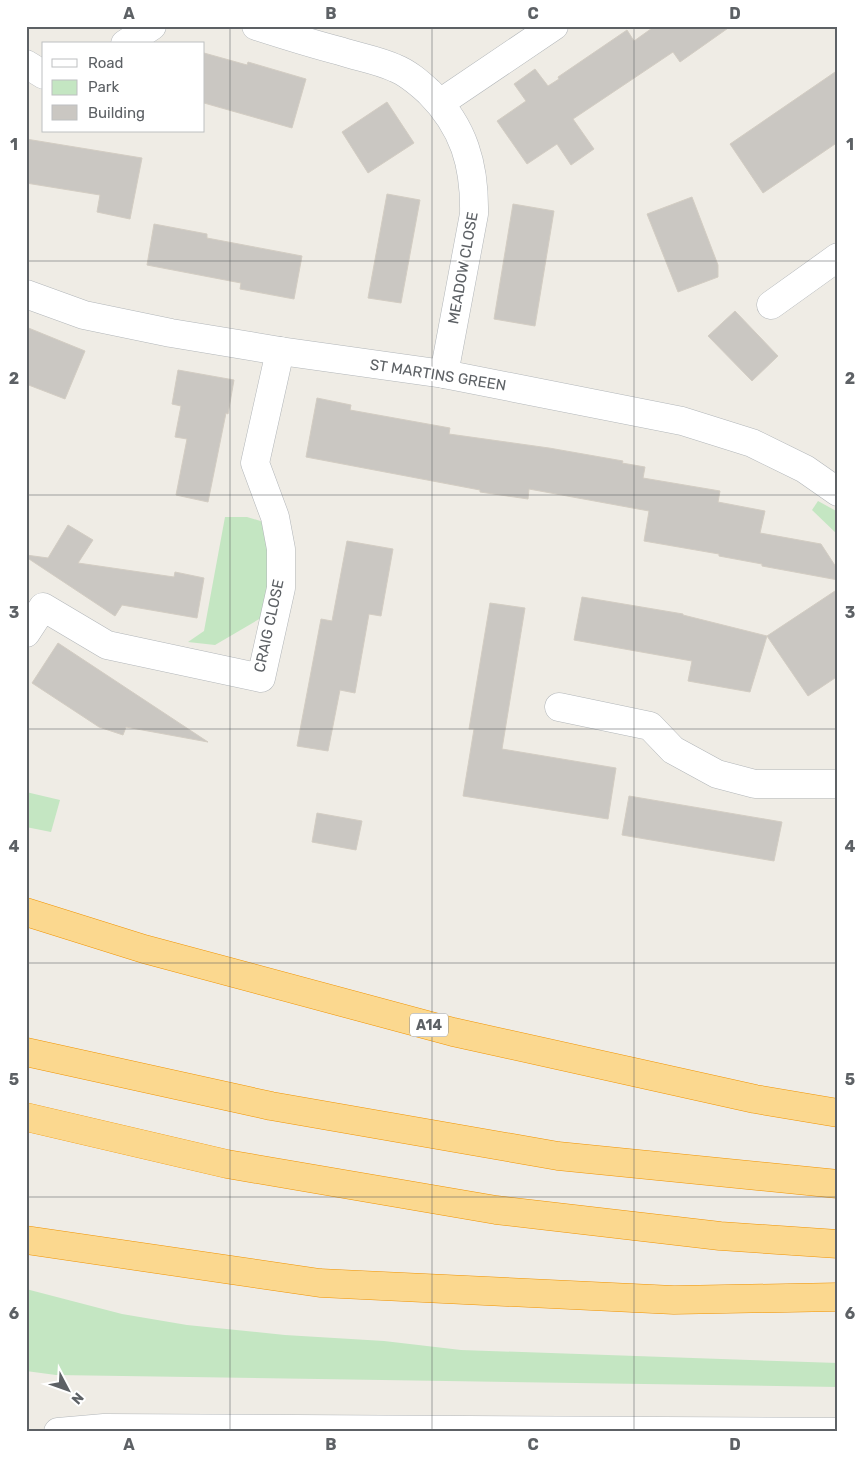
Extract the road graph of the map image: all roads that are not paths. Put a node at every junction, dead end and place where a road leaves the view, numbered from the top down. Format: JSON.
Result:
{"nodes":[{"id":1,"x":152,"y":26,"type":"edge"},
{"id":2,"x":256,"y":26,"type":"edge"},
{"id":3,"x":554,"y":26,"type":"edge"},
{"id":4,"x":128,"y":42,"type":"edge"},
{"id":5,"x":26,"y":64,"type":"edge"},
{"id":6,"x":42,"y":74,"type":"edge"},
{"id":7,"x":440,"y":103,"type":"junction"},
{"id":8,"x":838,"y":257,"type":"edge"},
{"id":9,"x":26,"y":294,"type":"edge"},
{"id":10,"x":771,"y":305,"type":"dead end"},
{"id":11,"x":280,"y":351,"type":"junction"},
{"id":12,"x":444,"y":374,"type":"junction"},
{"id":13,"x":838,"y":492,"type":"edge"},
{"id":14,"x":26,"y":633,"type":"edge"},
{"id":15,"x":560,"y":706,"type":"dead end"},
{"id":16,"x":838,"y":784,"type":"edge"},
{"id":17,"x":26,"y":912,"type":"edge"},
{"id":18,"x":26,"y":1052,"type":"edge"},
{"id":19,"x":838,"y":1112,"type":"edge"},
{"id":20,"x":26,"y":1117,"type":"edge"},
{"id":21,"x":838,"y":1184,"type":"edge"},
{"id":22,"x":26,"y":1240,"type":"edge"},
{"id":23,"x":838,"y":1244,"type":"edge"},
{"id":24,"x":838,"y":1297,"type":"edge"},
{"id":25,"x":58,"y":1432,"type":"edge"},
{"id":26,"x":838,"y":1432,"type":"edge"}],
"edges":[{"from":1,"to":4,"type":"street"},
{"from":2,"to":7,"type":"street","name":"MEADOW CLOSE"},
{"from":3,"to":7,"type":"street"},
{"from":5,"to":6,"type":"street"},
{"from":7,"to":12,"type":"street","name":"MEADOW CLOSE"},
{"from":8,"to":10,"type":"street"},
{"from":9,"to":11,"type":"street","name":"ST MARTINS GREEN"},
{"from":11,"to":12,"type":"street","name":"ST MARTINS GREEN"},
{"from":11,"to":14,"type":"street","name":"CRAIG CLOSE"},
{"from":12,"to":13,"type":"street","name":"ST MARTINS GREEN"},
{"from":15,"to":16,"type":"street"},
{"from":17,"to":19,"type":"highway","number":"A14"},
{"from":18,"to":21,"type":"highway"},
{"from":20,"to":23,"type":"highway"},
{"from":22,"to":24,"type":"highway"},
{"from":25,"to":26,"type":"street"}]}
